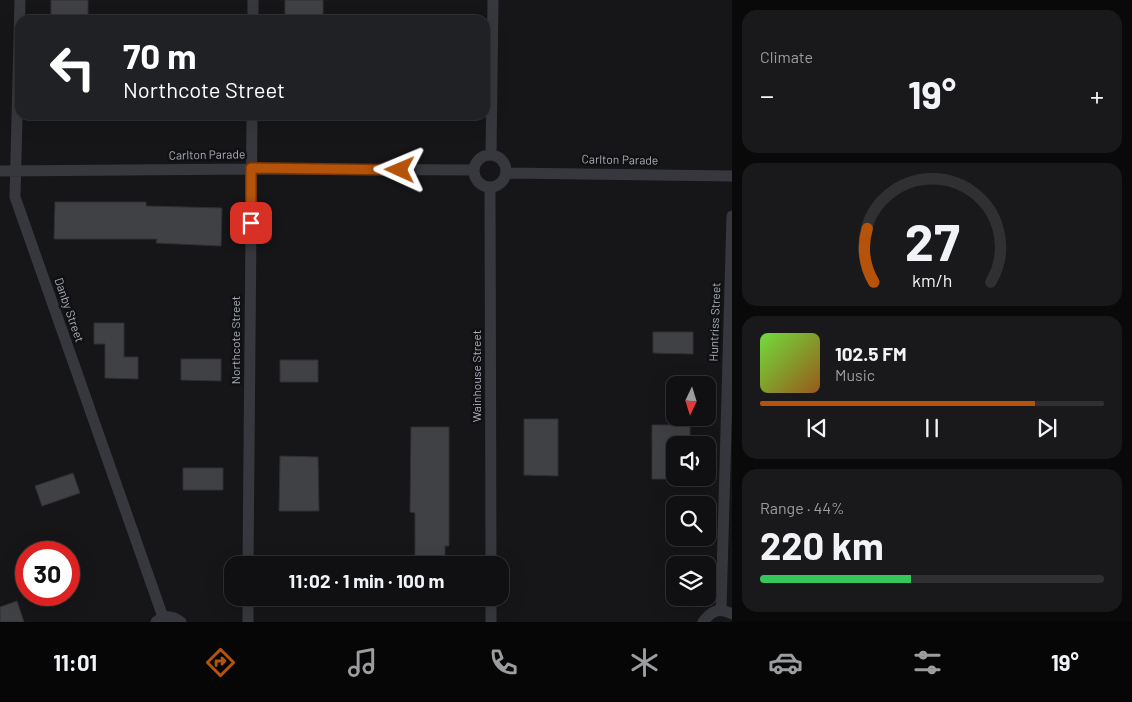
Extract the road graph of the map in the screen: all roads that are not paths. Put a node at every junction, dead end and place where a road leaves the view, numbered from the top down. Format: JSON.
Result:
{"nodes":[{"id":1,"x":20,"y":0,"type":"edge"},
{"id":2,"x":253,"y":0,"type":"edge"},
{"id":3,"x":493,"y":0,"type":"edge"},
{"id":4,"x":20,"y":15,"type":"edge"},
{"id":5,"x":253,"y":15,"type":"edge"},
{"id":6,"x":18,"y":120,"type":"edge"},
{"id":7,"x":252,"y":120,"type":"edge"},
{"id":8,"x":491,"y":154,"type":"junction"},
{"id":9,"x":251,"y":168,"type":"junction"},
{"id":10,"x":474,"y":170,"type":"junction"},
{"id":11,"x":0,"y":171,"type":"edge"},
{"id":12,"x":17,"y":171,"type":"junction"},
{"id":13,"x":507,"y":173,"type":"junction"},
{"id":14,"x":732,"y":176,"type":"edge"},
{"id":15,"x":490,"y":187,"type":"junction"},
{"id":16,"x":732,"y":216,"type":"edge"},
{"id":17,"x":248,"y":556,"type":"edge"},
{"id":18,"x":491,"y":556,"type":"edge"},
{"id":19,"x":248,"y":606,"type":"edge"},
{"id":20,"x":491,"y":606,"type":"edge"},
{"id":21,"x":726,"y":612,"type":"edge"},
{"id":22,"x":159,"y":620,"type":"edge"},
{"id":23,"x":180,"y":622,"type":"edge"},
{"id":24,"x":248,"y":622,"type":"edge"},
{"id":25,"x":491,"y":622,"type":"edge"},
{"id":26,"x":703,"y":622,"type":"edge"}],
"edges":[{"from":1,"to":4,"type":"street","name":"Danby Street"},
{"from":2,"to":5,"type":"street"},
{"from":3,"to":8,"type":"street"},
{"from":6,"to":12,"type":"street","name":"Danby Street"},
{"from":7,"to":9,"type":"street","name":"Northcote Street"},
{"from":8,"to":10,"type":"street"},
{"from":8,"to":13,"type":"street"},
{"from":9,"to":10,"type":"street","name":"Carlton Parade"},
{"from":9,"to":12,"type":"street","name":"Carlton Parade"},
{"from":9,"to":17,"type":"street","name":"Northcote Street"},
{"from":10,"to":15,"type":"street"},
{"from":11,"to":12,"type":"street","name":"Carlton Parade"},
{"from":12,"to":22,"type":"street","name":"Danby Street"},
{"from":13,"to":14,"type":"street","name":"Carlton Parade"},
{"from":13,"to":15,"type":"street"},
{"from":15,"to":18,"type":"street","name":"Wainhouse Street"},
{"from":16,"to":21,"type":"street","name":"Huntriss Street"},
{"from":19,"to":24,"type":"street"},
{"from":20,"to":25,"type":"street"},
{"from":21,"to":26,"type":"street"},
{"from":22,"to":23,"type":"street"}]}
